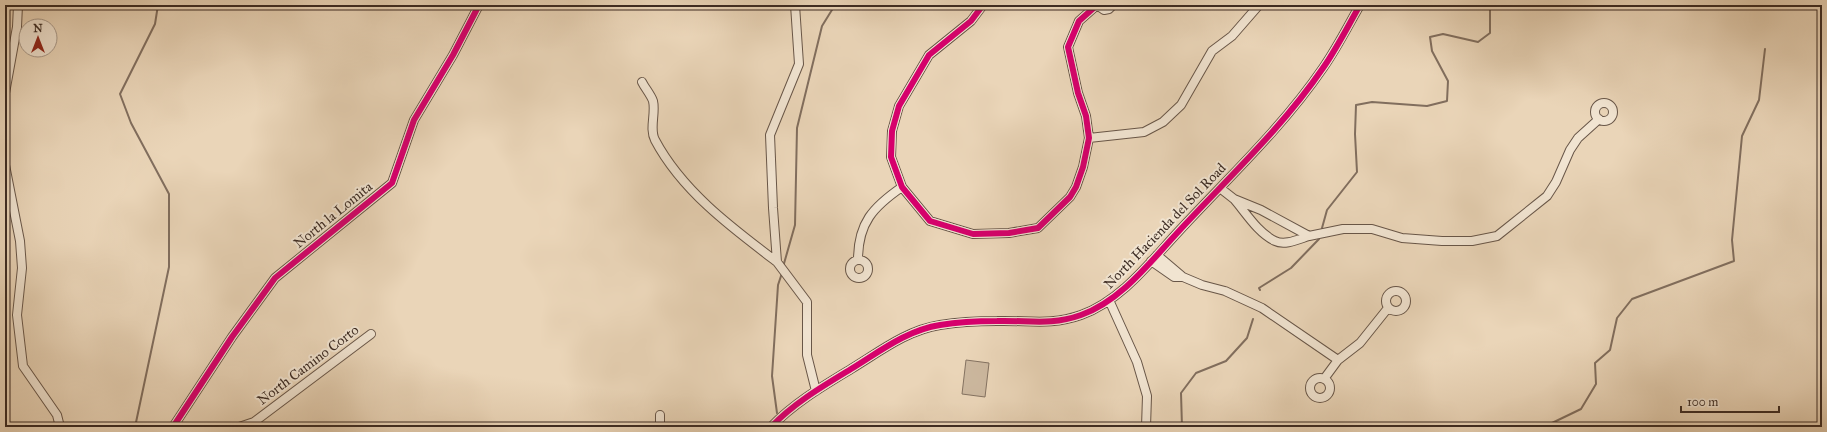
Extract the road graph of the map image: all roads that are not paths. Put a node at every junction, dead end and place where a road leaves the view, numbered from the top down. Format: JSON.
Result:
{"nodes":[{"id":1,"x":18,"y":5,"type":"edge"},
{"id":2,"x":479,"y":5,"type":"edge"},
{"id":3,"x":795,"y":5,"type":"edge"},
{"id":4,"x":983,"y":5,"type":"edge"},
{"id":5,"x":1097,"y":5,"type":"edge"},
{"id":6,"x":1112,"y":5,"type":"edge"},
{"id":7,"x":1259,"y":5,"type":"edge"},
{"id":8,"x":1360,"y":5,"type":"edge"},
{"id":9,"x":642,"y":82,"type":"dead end"},
{"id":10,"x":5,"y":93,"type":"edge"},
{"id":11,"x":1599,"y":119,"type":"dead end"},
{"id":12,"x":1089,"y":138,"type":"junction"},
{"id":13,"x":5,"y":165,"type":"edge"},
{"id":14,"x":902,"y":187,"type":"junction"},
{"id":15,"x":1220,"y":188,"type":"junction"},
{"id":16,"x":1234,"y":199,"type":"junction"},
{"id":17,"x":1309,"y":236,"type":"junction"},
{"id":18,"x":1157,"y":255,"type":"junction"},
{"id":19,"x":858,"y":260,"type":"dead end"},
{"id":20,"x":1151,"y":261,"type":"junction"},
{"id":21,"x":777,"y":262,"type":"junction"},
{"id":22,"x":1183,"y":277,"type":"junction"},
{"id":23,"x":1109,"y":300,"type":"junction"},
{"id":24,"x":1388,"y":308,"type":"dead end"},
{"id":25,"x":371,"y":334,"type":"dead end"},
{"id":26,"x":1338,"y":360,"type":"junction"},
{"id":27,"x":1324,"y":379,"type":"dead end"},
{"id":28,"x":816,"y":391,"type":"junction"},
{"id":29,"x":660,"y":415,"type":"dead end"},
{"id":30,"x":60,"y":427,"type":"edge"},
{"id":31,"x":173,"y":427,"type":"edge"},
{"id":32,"x":239,"y":427,"type":"edge"},
{"id":33,"x":660,"y":427,"type":"edge"},
{"id":34,"x":771,"y":427,"type":"edge"},
{"id":35,"x":1146,"y":427,"type":"edge"}],
"edges":[{"from":1,"to":10,"type":"street"},
{"from":2,"to":31,"type":"street","name":"North la Lomita"},
{"from":3,"to":21,"type":"street"},
{"from":4,"to":14,"type":"street"},
{"from":5,"to":6,"type":"street"},
{"from":5,"to":12,"type":"street"},
{"from":7,"to":12,"type":"street"},
{"from":8,"to":15,"type":"street","name":"North Hacienda del Sol Road"},
{"from":9,"to":21,"type":"street"},
{"from":11,"to":17,"type":"street"},
{"from":12,"to":14,"type":"street"},
{"from":13,"to":30,"type":"street"},
{"from":14,"to":19,"type":"street"},
{"from":15,"to":16,"type":"street"},
{"from":15,"to":18,"type":"street","name":"North Hacienda del Sol Road"},
{"from":16,"to":17,"type":"street"},
{"from":16,"to":17,"type":"street"},
{"from":18,"to":20,"type":"street","name":"North Hacienda del Sol Road"},
{"from":18,"to":22,"type":"street"},
{"from":20,"to":22,"type":"street"},
{"from":20,"to":23,"type":"street","name":"North Hacienda del Sol Road"},
{"from":21,"to":28,"type":"street"},
{"from":22,"to":26,"type":"street"},
{"from":23,"to":28,"type":"street","name":"North Hacienda del Sol Road"},
{"from":23,"to":35,"type":"street"},
{"from":24,"to":26,"type":"street"},
{"from":25,"to":32,"type":"street","name":"North Camino Corto"},
{"from":26,"to":27,"type":"street"},
{"from":28,"to":34,"type":"street","name":"North Hacienda del Sol Road"},
{"from":29,"to":33,"type":"street"}]}
